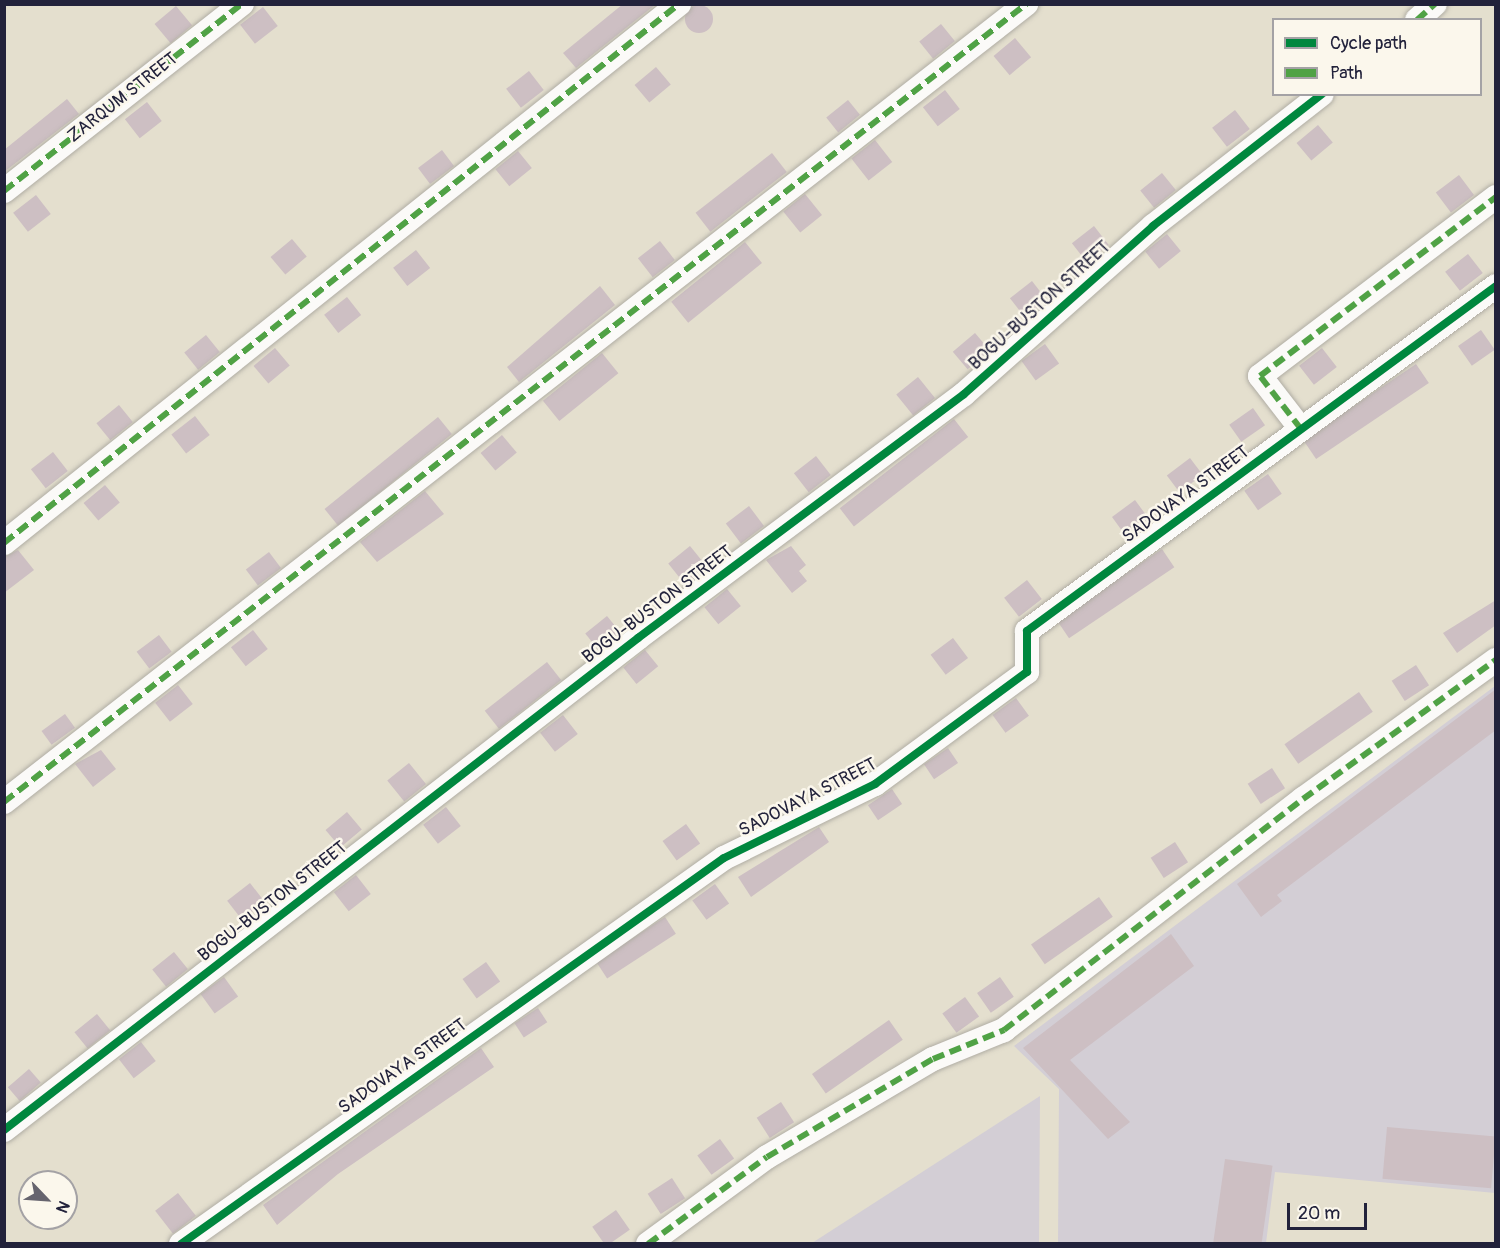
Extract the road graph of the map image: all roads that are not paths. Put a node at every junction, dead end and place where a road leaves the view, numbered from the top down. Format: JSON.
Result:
{"nodes":[{"id":1,"x":242,"y":4,"type":"edge"},
{"id":2,"x":679,"y":4,"type":"edge"},
{"id":3,"x":1026,"y":4,"type":"edge"},
{"id":4,"x":1435,"y":4,"type":"edge"},
{"id":5,"x":1420,"y":18,"type":"edge"},
{"id":6,"x":1319,"y":96,"type":"edge"},
{"id":7,"x":4,"y":191,"type":"edge"},
{"id":8,"x":1496,"y":196,"type":"edge"},
{"id":9,"x":1496,"y":286,"type":"edge"},
{"id":10,"x":1301,"y":429,"type":"junction"},
{"id":11,"x":4,"y":543,"type":"edge"},
{"id":12,"x":1496,"y":660,"type":"edge"},
{"id":13,"x":4,"y":802,"type":"edge"},
{"id":14,"x":4,"y":1130,"type":"edge"},
{"id":15,"x":181,"y":1244,"type":"edge"},
{"id":16,"x":648,"y":1244,"type":"edge"}],
"edges":[{"from":1,"to":7,"type":"street","name":"ZARQUM STREET"},
{"from":2,"to":11,"type":"street"},
{"from":3,"to":13,"type":"street"},
{"from":4,"to":5,"type":"street"},
{"from":6,"to":14,"type":"street","name":"BOGU-BUSTON STREET"},
{"from":8,"to":10,"type":"street"},
{"from":9,"to":10,"type":"street","name":"SADOVAYA STREET"},
{"from":10,"to":15,"type":"street","name":"SADOVAYA STREET"},
{"from":12,"to":16,"type":"street"}]}
